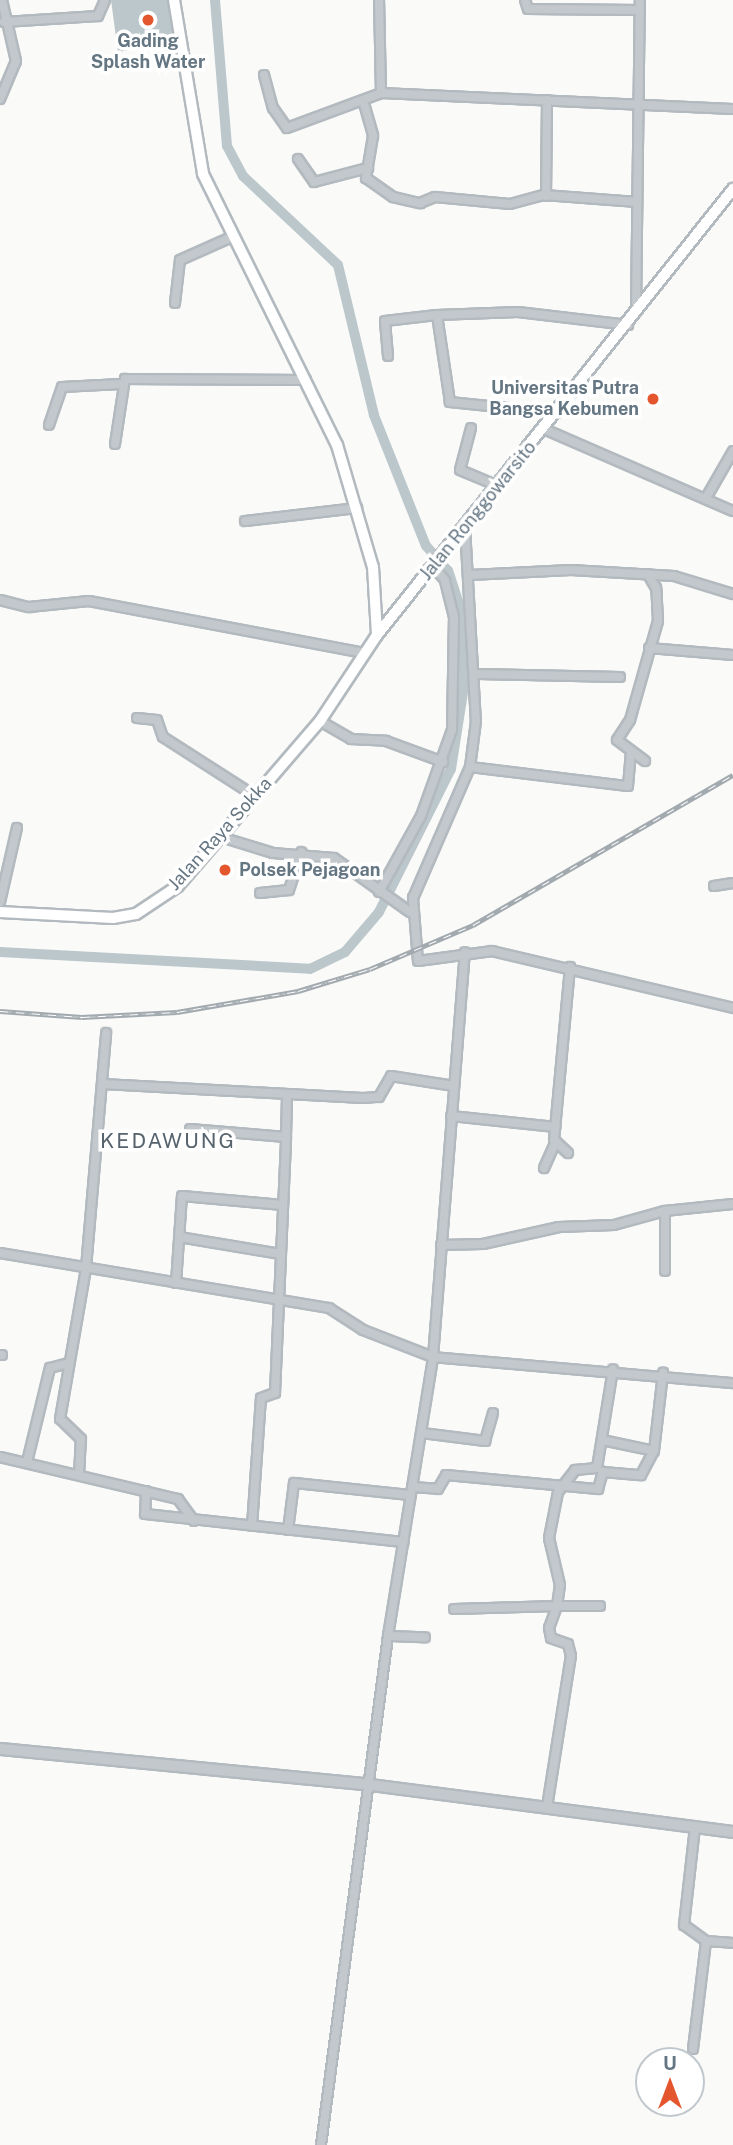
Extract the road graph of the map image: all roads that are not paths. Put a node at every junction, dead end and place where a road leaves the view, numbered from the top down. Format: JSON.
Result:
{"nodes":[{"id":1,"x":2,"y":0,"type":"edge"},
{"id":2,"x":105,"y":0,"type":"edge"},
{"id":3,"x":174,"y":0,"type":"edge"},
{"id":4,"x":379,"y":0,"type":"edge"},
{"id":5,"x":526,"y":0,"type":"edge"},
{"id":6,"x":640,"y":0,"type":"edge"},
{"id":7,"x":640,"y":10,"type":"junction"},
{"id":8,"x":4,"y":22,"type":"junction"},
{"id":9,"x":264,"y":75,"type":"dead end"},
{"id":10,"x":382,"y":93,"type":"junction"},
{"id":11,"x":0,"y":99,"type":"edge"},
{"id":12,"x":363,"y":100,"type":"junction"},
{"id":13,"x":547,"y":100,"type":"junction"},
{"id":14,"x":638,"y":104,"type":"junction"},
{"id":15,"x":733,"y":109,"type":"edge"},
{"id":16,"x":298,"y":159,"type":"dead end"},
{"id":17,"x":368,"y":168,"type":"junction"},
{"id":18,"x":733,"y":188,"type":"edge"},
{"id":19,"x":546,"y":195,"type":"junction"},
{"id":20,"x":637,"y":202,"type":"junction"},
{"id":21,"x":234,"y":236,"type":"junction"},
{"id":22,"x":175,"y":303,"type":"dead end"},
{"id":23,"x":437,"y":315,"type":"junction"},
{"id":24,"x":632,"y":321,"type":"junction"},
{"id":25,"x":388,"y":356,"type":"dead end"},
{"id":26,"x":307,"y":380,"type":"junction"},
{"id":27,"x":121,"y":384,"type":"junction"},
{"id":28,"x":557,"y":413,"type":"junction"},
{"id":29,"x":49,"y":425,"type":"dead end"},
{"id":30,"x":471,"y":428,"type":"dead end"},
{"id":31,"x":544,"y":429,"type":"junction"},
{"id":32,"x":115,"y":444,"type":"dead end"},
{"id":33,"x":733,"y":451,"type":"edge"},
{"id":34,"x":498,"y":486,"type":"junction"},
{"id":35,"x":706,"y":498,"type":"junction"},
{"id":36,"x":357,"y":508,"type":"junction"},
{"id":37,"x":733,"y":510,"type":"edge"},
{"id":38,"x":245,"y":521,"type":"dead end"},
{"id":39,"x":465,"y":527,"type":"junction"},
{"id":40,"x":435,"y":564,"type":"junction"},
{"id":41,"x":648,"y":574,"type":"junction"},
{"id":42,"x":470,"y":575,"type":"junction"},
{"id":43,"x":733,"y":594,"type":"edge"},
{"id":44,"x":0,"y":600,"type":"edge"},
{"id":45,"x":375,"y":607,"type":"junction"},
{"id":46,"x":393,"y":618,"type":"junction"},
{"id":47,"x":377,"y":635,"type":"junction"},
{"id":48,"x":649,"y":648,"type":"junction"},
{"id":49,"x":364,"y":653,"type":"junction"},
{"id":50,"x":733,"y":655,"type":"edge"},
{"id":51,"x":478,"y":674,"type":"junction"},
{"id":52,"x":620,"y":677,"type":"dead end"},
{"id":53,"x":137,"y":718,"type":"dead end"},
{"id":54,"x":320,"y":721,"type":"junction"},
{"id":55,"x":631,"y":752,"type":"junction"},
{"id":56,"x":645,"y":761,"type":"dead end"},
{"id":57,"x":443,"y":762,"type":"junction"},
{"id":58,"x":470,"y":767,"type":"junction"},
{"id":59,"x":255,"y":796,"type":"junction"},
{"id":60,"x":17,"y":828,"type":"dead end"},
{"id":61,"x":221,"y":837,"type":"junction"},
{"id":62,"x":301,"y":852,"type":"junction"},
{"id":63,"x":733,"y":883,"type":"edge"},
{"id":64,"x":714,"y":886,"type":"dead end"},
{"id":65,"x":260,"y":893,"type":"dead end"},
{"id":66,"x":380,"y":893,"type":"junction"},
{"id":67,"x":0,"y":902,"type":"edge"},
{"id":68,"x":0,"y":912,"type":"edge"},
{"id":69,"x":410,"y":912,"type":"junction"},
{"id":70,"x":465,"y":952,"type":"junction"},
{"id":71,"x":570,"y":967,"type":"junction"},
{"id":72,"x":733,"y":1008,"type":"edge"},
{"id":73,"x":106,"y":1033,"type":"dead end"},
{"id":74,"x":103,"y":1084,"type":"junction"},
{"id":75,"x":454,"y":1086,"type":"junction"},
{"id":76,"x":287,"y":1095,"type":"junction"},
{"id":77,"x":451,"y":1116,"type":"junction"},
{"id":78,"x":555,"y":1127,"type":"junction"},
{"id":79,"x":190,"y":1129,"type":"dead end"},
{"id":80,"x":286,"y":1137,"type":"junction"},
{"id":81,"x":555,"y":1143,"type":"junction"},
{"id":82,"x":568,"y":1153,"type":"dead end"},
{"id":83,"x":544,"y":1168,"type":"dead end"},
{"id":84,"x":733,"y":1204,"type":"edge"},
{"id":85,"x":283,"y":1205,"type":"junction"},
{"id":86,"x":665,"y":1212,"type":"junction"},
{"id":87,"x":179,"y":1237,"type":"junction"},
{"id":88,"x":441,"y":1245,"type":"junction"},
{"id":89,"x":0,"y":1253,"type":"edge"},
{"id":90,"x":281,"y":1254,"type":"junction"},
{"id":91,"x":86,"y":1268,"type":"junction"},
{"id":92,"x":665,"y":1271,"type":"dead end"},
{"id":93,"x":176,"y":1283,"type":"junction"},
{"id":94,"x":279,"y":1300,"type":"junction"},
{"id":95,"x":433,"y":1357,"type":"junction"},
{"id":96,"x":69,"y":1363,"type":"junction"},
{"id":97,"x":613,"y":1369,"type":"junction"},
{"id":98,"x":663,"y":1373,"type":"junction"},
{"id":99,"x":733,"y":1383,"type":"edge"},
{"id":100,"x":493,"y":1413,"type":"dead end"},
{"id":101,"x":422,"y":1433,"type":"junction"},
{"id":102,"x":602,"y":1440,"type":"junction"},
{"id":103,"x":654,"y":1451,"type":"junction"},
{"id":104,"x":0,"y":1457,"type":"edge"},
{"id":105,"x":27,"y":1462,"type":"junction"},
{"id":106,"x":79,"y":1475,"type":"junction"},
{"id":107,"x":559,"y":1487,"type":"junction"},
{"id":108,"x":146,"y":1491,"type":"junction"},
{"id":109,"x":411,"y":1491,"type":"junction"},
{"id":110,"x":195,"y":1521,"type":"junction"},
{"id":111,"x":252,"y":1526,"type":"junction"},
{"id":112,"x":288,"y":1530,"type":"junction"},
{"id":113,"x":403,"y":1542,"type":"junction"},
{"id":114,"x":557,"y":1606,"type":"junction"},
{"id":115,"x":600,"y":1606,"type":"dead end"},
{"id":116,"x":454,"y":1609,"type":"dead end"},
{"id":117,"x":387,"y":1636,"type":"junction"},
{"id":118,"x":425,"y":1637,"type":"dead end"},
{"id":119,"x":0,"y":1749,"type":"edge"},
{"id":120,"x":371,"y":1785,"type":"junction"},
{"id":121,"x":547,"y":1807,"type":"junction"},
{"id":122,"x":695,"y":1827,"type":"junction"},
{"id":123,"x":733,"y":1832,"type":"edge"},
{"id":124,"x":706,"y":1941,"type":"junction"},
{"id":125,"x":733,"y":1943,"type":"edge"},
{"id":126,"x":693,"y":2047,"type":"edge"},
{"id":127,"x":321,"y":2145,"type":"edge"}],
"edges":[{"from":1,"to":8,"type":"street"},
{"from":2,"to":8,"type":"street"},
{"from":3,"to":21,"type":"main road"},
{"from":4,"to":10,"type":"street"},
{"from":5,"to":7,"type":"street"},
{"from":6,"to":7,"type":"street"},
{"from":7,"to":14,"type":"street"},
{"from":8,"to":11,"type":"street"},
{"from":9,"to":12,"type":"street"},
{"from":10,"to":12,"type":"street"},
{"from":10,"to":13,"type":"street"},
{"from":12,"to":17,"type":"street"},
{"from":13,"to":14,"type":"street"},
{"from":13,"to":19,"type":"street"},
{"from":14,"to":15,"type":"street"},
{"from":14,"to":20,"type":"street"},
{"from":16,"to":17,"type":"street"},
{"from":17,"to":19,"type":"street"},
{"from":18,"to":24,"type":"main road","name":"Jalan Ronggowarsito"},
{"from":19,"to":20,"type":"street"},
{"from":20,"to":24,"type":"street"},
{"from":21,"to":22,"type":"street"},
{"from":21,"to":26,"type":"main road"},
{"from":23,"to":24,"type":"street"},
{"from":23,"to":25,"type":"street"},
{"from":23,"to":28,"type":"street"},
{"from":24,"to":28,"type":"main road","name":"Jalan Ronggowarsito"},
{"from":26,"to":27,"type":"street"},
{"from":26,"to":36,"type":"main road"},
{"from":27,"to":29,"type":"street"},
{"from":27,"to":32,"type":"street"},
{"from":28,"to":31,"type":"main road","name":"Jalan Ronggowarsito"},
{"from":30,"to":34,"type":"street"},
{"from":31,"to":34,"type":"main road","name":"Jalan Ronggowarsito"},
{"from":31,"to":35,"type":"street"},
{"from":33,"to":35,"type":"street"},
{"from":34,"to":39,"type":"main road","name":"Jalan Ronggowarsito"},
{"from":35,"to":37,"type":"street"},
{"from":36,"to":38,"type":"street"},
{"from":36,"to":45,"type":"main road"},
{"from":39,"to":40,"type":"main road","name":"Jalan Ronggowarsito"},
{"from":39,"to":42,"type":"street"},
{"from":40,"to":46,"type":"main road","name":"Jalan Ronggowarsito"},
{"from":40,"to":57,"type":"street"},
{"from":41,"to":42,"type":"street"},
{"from":41,"to":43,"type":"street"},
{"from":41,"to":48,"type":"street"},
{"from":42,"to":51,"type":"street"},
{"from":44,"to":49,"type":"street"},
{"from":45,"to":46,"type":"main road"},
{"from":45,"to":47,"type":"main road"},
{"from":46,"to":47,"type":"main road","name":"Jalan Ronggowarsito"},
{"from":47,"to":49,"type":"main road","name":"Jalan Raya Sokka"},
{"from":48,"to":50,"type":"street"},
{"from":48,"to":55,"type":"street"},
{"from":49,"to":54,"type":"main road","name":"Jalan Raya Sokka"},
{"from":51,"to":52,"type":"street"},
{"from":51,"to":58,"type":"street"},
{"from":53,"to":59,"type":"street"},
{"from":54,"to":57,"type":"street"},
{"from":54,"to":59,"type":"main road","name":"Jalan Raya Sokka"},
{"from":55,"to":56,"type":"street"},
{"from":55,"to":58,"type":"street"},
{"from":57,"to":66,"type":"street"},
{"from":58,"to":69,"type":"street"},
{"from":59,"to":61,"type":"main road","name":"Jalan Raya Sokka"},
{"from":60,"to":67,"type":"street"},
{"from":61,"to":62,"type":"street"},
{"from":61,"to":68,"type":"main road","name":"Jalan Raya Sokka"},
{"from":62,"to":65,"type":"street"},
{"from":62,"to":66,"type":"street"},
{"from":63,"to":64,"type":"street"},
{"from":66,"to":69,"type":"street"},
{"from":69,"to":70,"type":"street"},
{"from":70,"to":71,"type":"street"},
{"from":70,"to":75,"type":"street"},
{"from":71,"to":72,"type":"street"},
{"from":71,"to":78,"type":"street"},
{"from":73,"to":74,"type":"street"},
{"from":74,"to":76,"type":"street"},
{"from":74,"to":91,"type":"street"},
{"from":75,"to":76,"type":"street"},
{"from":75,"to":77,"type":"street"},
{"from":76,"to":80,"type":"street"},
{"from":77,"to":78,"type":"street"},
{"from":77,"to":88,"type":"street"},
{"from":78,"to":81,"type":"street"},
{"from":79,"to":80,"type":"street"},
{"from":80,"to":85,"type":"street"},
{"from":81,"to":82,"type":"street"},
{"from":81,"to":83,"type":"street"},
{"from":84,"to":86,"type":"street"},
{"from":85,"to":87,"type":"street"},
{"from":85,"to":90,"type":"street"},
{"from":86,"to":88,"type":"street"},
{"from":86,"to":92,"type":"street"},
{"from":87,"to":90,"type":"street"},
{"from":87,"to":93,"type":"street"},
{"from":88,"to":95,"type":"street"},
{"from":89,"to":91,"type":"street"},
{"from":90,"to":94,"type":"street"},
{"from":91,"to":93,"type":"street"},
{"from":91,"to":96,"type":"street"},
{"from":93,"to":94,"type":"street"},
{"from":94,"to":95,"type":"street"},
{"from":94,"to":111,"type":"street"},
{"from":95,"to":97,"type":"street"},
{"from":95,"to":101,"type":"street"},
{"from":96,"to":105,"type":"street"},
{"from":96,"to":106,"type":"street"},
{"from":97,"to":98,"type":"street"},
{"from":97,"to":102,"type":"street"},
{"from":98,"to":99,"type":"street"},
{"from":98,"to":103,"type":"street"},
{"from":100,"to":101,"type":"street"},
{"from":101,"to":109,"type":"street"},
{"from":102,"to":103,"type":"street"},
{"from":102,"to":107,"type":"street"},
{"from":103,"to":107,"type":"street"},
{"from":104,"to":105,"type":"street"},
{"from":105,"to":106,"type":"street"},
{"from":106,"to":108,"type":"street"},
{"from":107,"to":109,"type":"street"},
{"from":107,"to":114,"type":"street"},
{"from":108,"to":110,"type":"street"},
{"from":108,"to":110,"type":"street"},
{"from":109,"to":112,"type":"street"},
{"from":109,"to":113,"type":"street"},
{"from":110,"to":111,"type":"street"},
{"from":111,"to":112,"type":"street"},
{"from":112,"to":113,"type":"street"},
{"from":113,"to":117,"type":"street"},
{"from":114,"to":115,"type":"street"},
{"from":114,"to":116,"type":"street"},
{"from":114,"to":121,"type":"street"},
{"from":117,"to":118,"type":"street"},
{"from":117,"to":120,"type":"street"},
{"from":119,"to":120,"type":"street"},
{"from":120,"to":121,"type":"street"},
{"from":120,"to":127,"type":"street"},
{"from":121,"to":122,"type":"street"},
{"from":122,"to":123,"type":"street"},
{"from":122,"to":124,"type":"street"},
{"from":124,"to":125,"type":"street"},
{"from":124,"to":126,"type":"street"}]}
